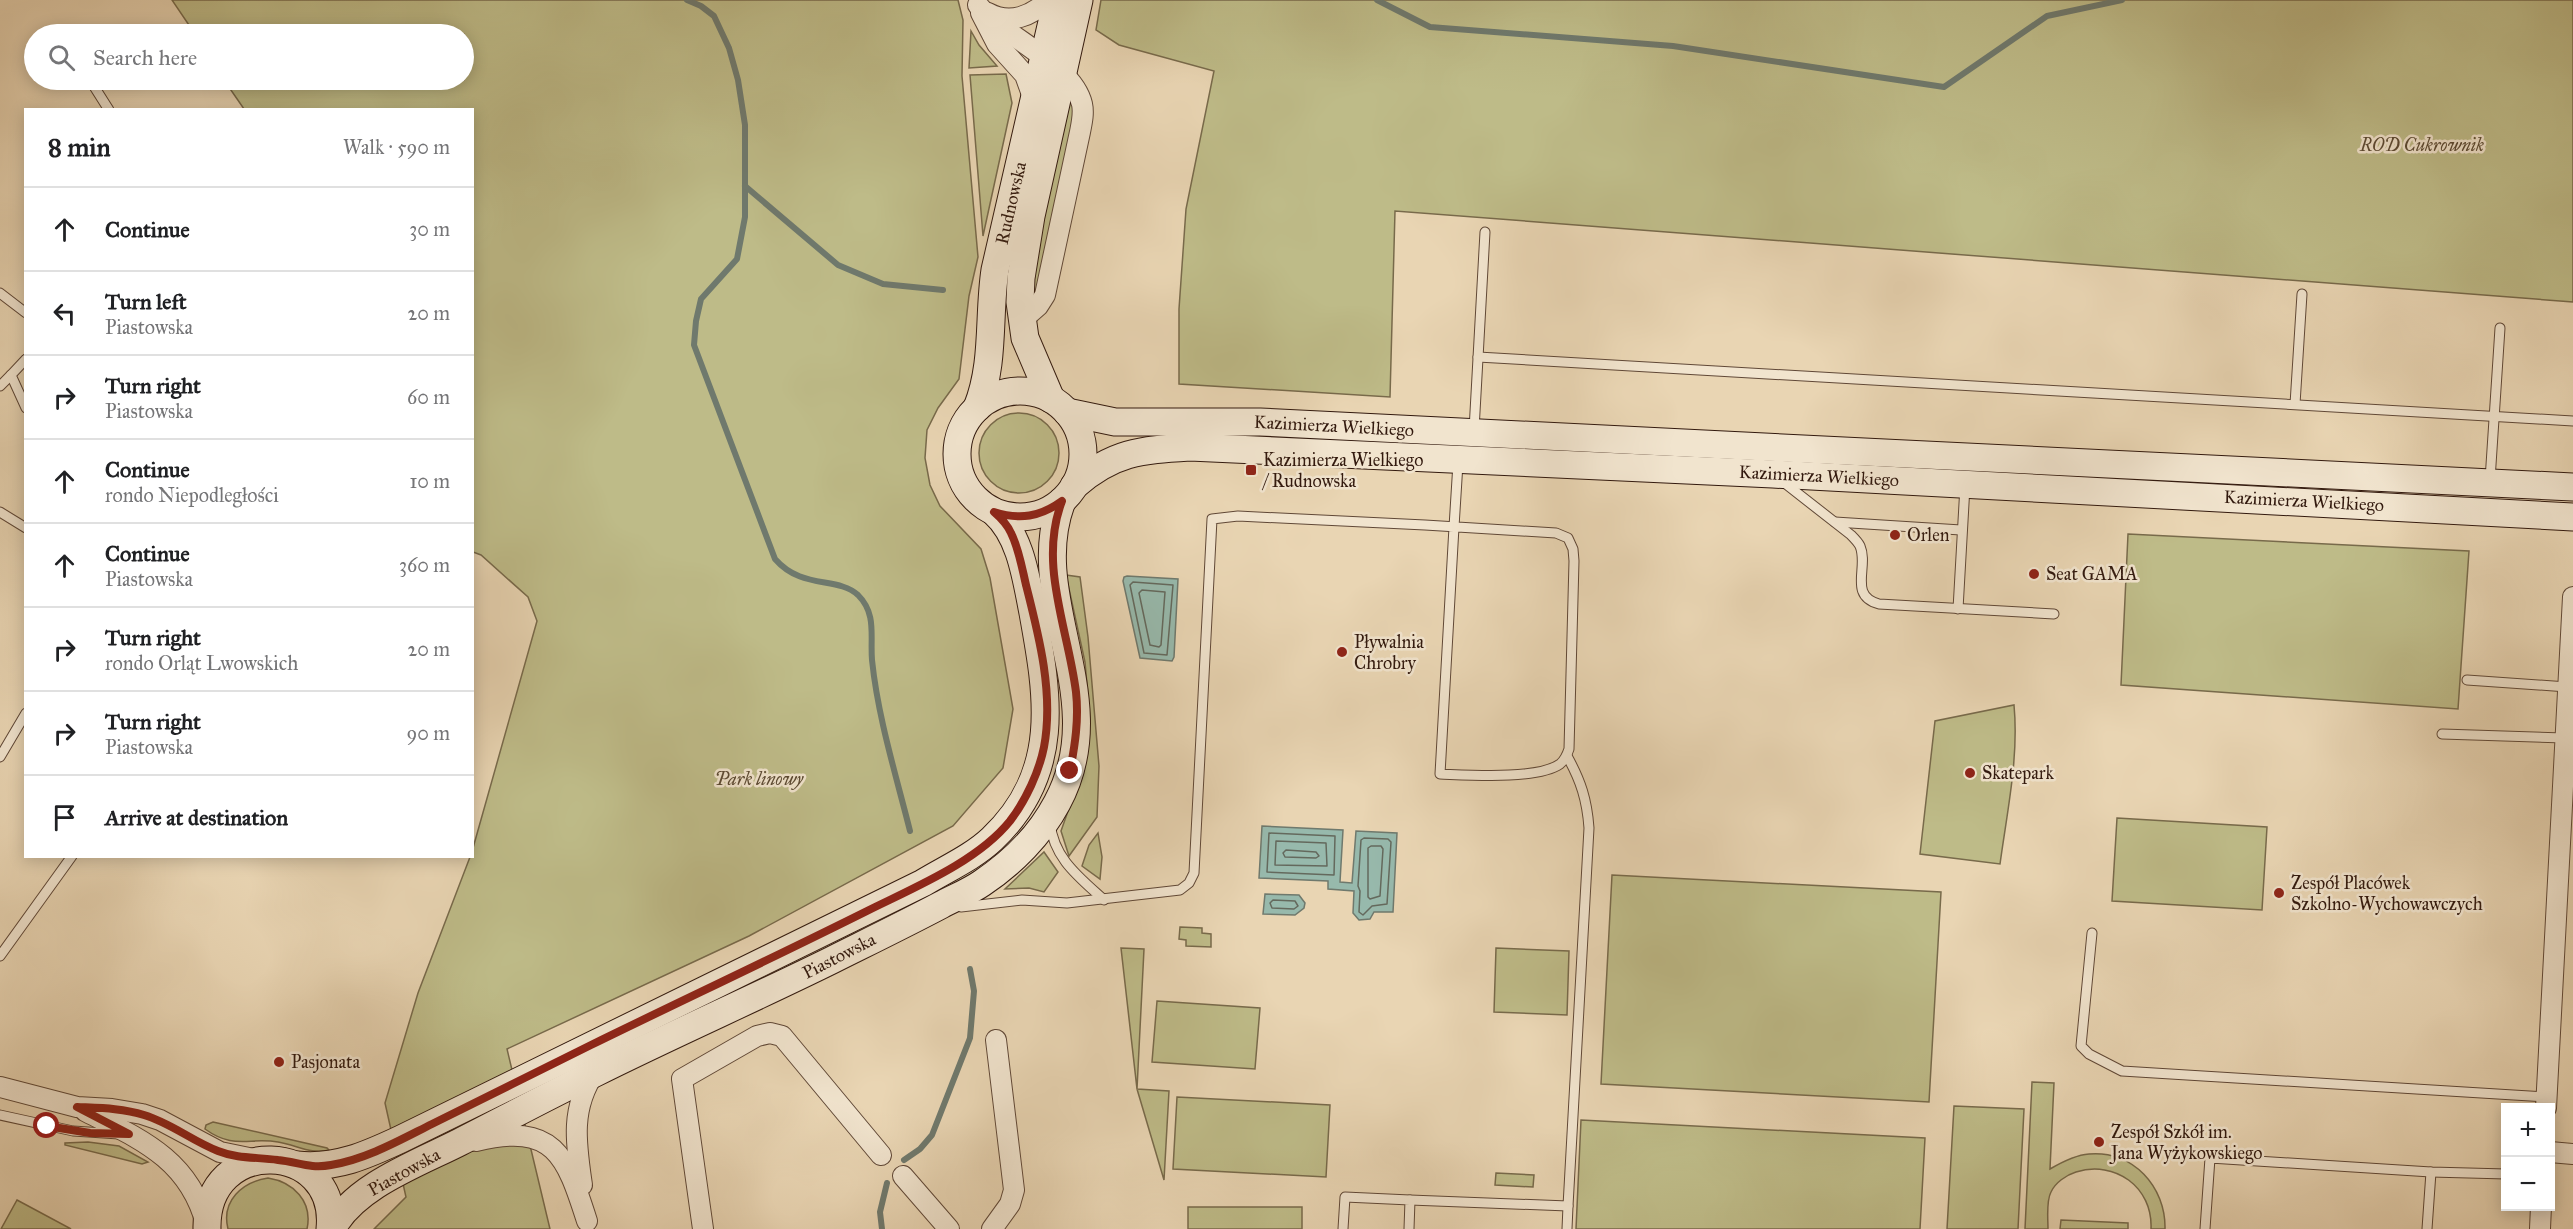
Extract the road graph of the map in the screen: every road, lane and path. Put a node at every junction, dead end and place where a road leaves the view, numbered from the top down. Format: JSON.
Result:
{"nodes":[{"id":1,"x":1048,"y":0,"type":"edge"},
{"id":2,"x":1058,"y":0,"type":"edge"},
{"id":3,"x":1079,"y":0,"type":"edge"},
{"id":4,"x":977,"y":3,"type":"edge"},
{"id":5,"x":1054,"y":67,"type":"junction"},
{"id":6,"x":96,"y":90,"type":"edge"},
{"id":7,"x":1034,"y":102,"type":"junction"},
{"id":8,"x":108,"y":108,"type":"edge"},
{"id":9,"x":1485,"y":232,"type":"dead end"},
{"id":10,"x":0,"y":293,"type":"edge"},
{"id":11,"x":2302,"y":294,"type":"dead end"},
{"id":12,"x":24,"y":311,"type":"edge"},
{"id":13,"x":2500,"y":328,"type":"dead end"},
{"id":14,"x":1478,"y":357,"type":"junction"},
{"id":15,"x":24,"y":361,"type":"edge"},
{"id":16,"x":10,"y":375,"type":"junction"},
{"id":17,"x":0,"y":386,"type":"edge"},
{"id":18,"x":24,"y":404,"type":"edge"},
{"id":19,"x":2295,"y":404,"type":"junction"},
{"id":20,"x":1059,"y":406,"type":"junction"},
{"id":21,"x":978,"y":408,"type":"junction"},
{"id":22,"x":2493,"y":416,"type":"junction"},
{"id":23,"x":2573,"y":421,"type":"edge"},
{"id":24,"x":1466,"y":446,"type":"junction"},
{"id":25,"x":1966,"y":470,"type":"junction"},
{"id":26,"x":1773,"y":474,"type":"junction"},
{"id":27,"x":2490,"y":482,"type":"junction"},
{"id":28,"x":2573,"y":487,"type":"edge"},
{"id":29,"x":1068,"y":494,"type":"junction"},
{"id":30,"x":0,"y":512,"type":"edge"},
{"id":31,"x":994,"y":512,"type":"junction"},
{"id":32,"x":2573,"y":517,"type":"edge"},
{"id":33,"x":1835,"y":522,"type":"junction"},
{"id":34,"x":24,"y":527,"type":"edge"},
{"id":35,"x":1454,"y":527,"type":"junction"},
{"id":36,"x":1961,"y":530,"type":"junction"},
{"id":37,"x":2573,"y":597,"type":"edge"},
{"id":38,"x":1958,"y":609,"type":"junction"},
{"id":39,"x":2054,"y":614,"type":"dead end"},
{"id":40,"x":2467,"y":680,"type":"dead end"},
{"id":41,"x":2570,"y":687,"type":"edge"},
{"id":42,"x":24,"y":716,"type":"edge"},
{"id":43,"x":2442,"y":734,"type":"dead end"},
{"id":44,"x":2564,"y":738,"type":"junction"},
{"id":45,"x":1567,"y":756,"type":"junction"},
{"id":46,"x":0,"y":757,"type":"edge"},
{"id":47,"x":1049,"y":815,"type":"junction"},
{"id":48,"x":71,"y":858,"type":"edge"},
{"id":49,"x":1104,"y":900,"type":"junction"},
{"id":50,"x":922,"y":915,"type":"junction"},
{"id":51,"x":2092,"y":933,"type":"dead end"},
{"id":52,"x":0,"y":956,"type":"edge"},
{"id":53,"x":996,"y":1040,"type":"dead end"},
{"id":54,"x":595,"y":1072,"type":"junction"},
{"id":55,"x":0,"y":1087,"type":"edge"},
{"id":56,"x":2546,"y":1102,"type":"edge"},
{"id":57,"x":77,"y":1107,"type":"junction"},
{"id":58,"x":0,"y":1115,"type":"edge"},
{"id":59,"x":129,"y":1134,"type":"junction"},
{"id":60,"x":451,"y":1147,"type":"junction"},
{"id":61,"x":2555,"y":1152,"type":"edge"},
{"id":62,"x":2573,"y":1154,"type":"edge"},
{"id":63,"x":881,"y":1155,"type":"dead end"},
{"id":64,"x":259,"y":1160,"type":"junction"},
{"id":65,"x":297,"y":1165,"type":"junction"},
{"id":66,"x":2431,"y":1172,"type":"junction"},
{"id":67,"x":2501,"y":1174,"type":"edge"},
{"id":68,"x":903,"y":1176,"type":"dead end"},
{"id":69,"x":1410,"y":1200,"type":"junction"},
{"id":70,"x":1569,"y":1206,"type":"junction"},
{"id":71,"x":2541,"y":1211,"type":"edge"},
{"id":72,"x":587,"y":1225,"type":"edge"},
{"id":73,"x":207,"y":1229,"type":"edge"},
{"id":74,"x":331,"y":1229,"type":"edge"},
{"id":75,"x":703,"y":1229,"type":"edge"},
{"id":76,"x":949,"y":1229,"type":"edge"},
{"id":77,"x":992,"y":1229,"type":"edge"},
{"id":78,"x":1343,"y":1229,"type":"edge"},
{"id":79,"x":1409,"y":1229,"type":"edge"},
{"id":80,"x":1568,"y":1229,"type":"edge"},
{"id":81,"x":2205,"y":1229,"type":"edge"},
{"id":82,"x":2427,"y":1229,"type":"edge"},
{"id":83,"x":2540,"y":1229,"type":"edge"}],
"edges":[{"from":1,"to":4,"type":"street"},
{"from":2,"to":5,"type":"main road","name":"Rudnowska"},
{"from":3,"to":5,"type":"main road","name":"Rudnowska"},
{"from":4,"to":5,"type":"street"},
{"from":4,"to":7,"type":"street"},
{"from":5,"to":7,"type":"main road","name":"Rudnowska"},
{"from":5,"to":20,"type":"main road","name":"Rudnowska"},
{"from":6,"to":8,"type":"lane"},
{"from":7,"to":21,"type":"main road","name":"Rudnowska"},
{"from":9,"to":14,"type":"lane"},
{"from":10,"to":12,"type":"lane"},
{"from":11,"to":19,"type":"lane"},
{"from":13,"to":22,"type":"lane"},
{"from":14,"to":19,"type":"lane"},
{"from":14,"to":24,"type":"lane"},
{"from":15,"to":16,"type":"lane"},
{"from":16,"to":17,"type":"lane"},
{"from":16,"to":18,"type":"lane"},
{"from":19,"to":22,"type":"lane"},
{"from":20,"to":21,"type":"main road"},
{"from":20,"to":24,"type":"main road","name":"Kazimierza Wielkiego"},
{"from":20,"to":29,"type":"main road"},
{"from":21,"to":31,"type":"main road"},
{"from":22,"to":23,"type":"lane"},
{"from":22,"to":27,"type":"lane"},
{"from":24,"to":25,"type":"main road","name":"Kazimierza Wielkiego"},
{"from":24,"to":26,"type":"main road","name":"Kazimierza Wielkiego"},
{"from":24,"to":29,"type":"main road","name":"Kazimierza Wielkiego"},
{"from":24,"to":35,"type":"lane"},
{"from":25,"to":26,"type":"main road","name":"Kazimierza Wielkiego"},
{"from":25,"to":27,"type":"main road","name":"Kazimierza Wielkiego"},
{"from":25,"to":32,"type":"main road","name":"Kazimierza Wielkiego"},
{"from":25,"to":36,"type":"lane"},
{"from":26,"to":33,"type":"lane"},
{"from":27,"to":28,"type":"main road","name":"Kazimierza Wielkiego"},
{"from":29,"to":31,"type":"main road"},
{"from":29,"to":47,"type":"main road","name":"Piastowska"},
{"from":30,"to":34,"type":"lane"},
{"from":31,"to":65,"type":"main road","name":"Piastowska"},
{"from":33,"to":36,"type":"lane"},
{"from":33,"to":38,"type":"lane"},
{"from":35,"to":45,"type":"lane"},
{"from":35,"to":45,"type":"lane"},
{"from":35,"to":49,"type":"lane"},
{"from":36,"to":38,"type":"lane"},
{"from":37,"to":41,"type":"street"},
{"from":38,"to":39,"type":"lane"},
{"from":40,"to":41,"type":"lane"},
{"from":41,"to":44,"type":"street"},
{"from":42,"to":46,"type":"lane"},
{"from":43,"to":44,"type":"lane"},
{"from":44,"to":56,"type":"street"},
{"from":45,"to":70,"type":"lane"},
{"from":47,"to":49,"type":"lane"},
{"from":47,"to":50,"type":"main road","name":"Piastowska"},
{"from":48,"to":52,"type":"lane"},
{"from":49,"to":50,"type":"lane"},
{"from":50,"to":54,"type":"main road","name":"Piastowska"},
{"from":51,"to":56,"type":"lane"},
{"from":53,"to":77,"type":"street"},
{"from":54,"to":60,"type":"main road","name":"Piastowska"},
{"from":54,"to":72,"type":"street"},
{"from":55,"to":57,"type":"street"},
{"from":57,"to":59,"type":"street"},
{"from":57,"to":64,"type":"street"},
{"from":58,"to":59,"type":"lane"},
{"from":59,"to":73,"type":"street"},
{"from":60,"to":72,"type":"street"},
{"from":60,"to":74,"type":"main road","name":"Piastowska"},
{"from":61,"to":62,"type":"street"},
{"from":63,"to":75,"type":"street"},
{"from":64,"to":65,"type":"main road","name":"Piastowska"},
{"from":64,"to":73,"type":"main road"},
{"from":65,"to":74,"type":"main road"},
{"from":66,"to":67,"type":"lane"},
{"from":66,"to":81,"type":"lane"},
{"from":66,"to":82,"type":"lane"},
{"from":68,"to":76,"type":"street"},
{"from":69,"to":70,"type":"lane"},
{"from":69,"to":78,"type":"lane"},
{"from":69,"to":79,"type":"lane"},
{"from":70,"to":80,"type":"lane"},
{"from":71,"to":83,"type":"street"}]}
